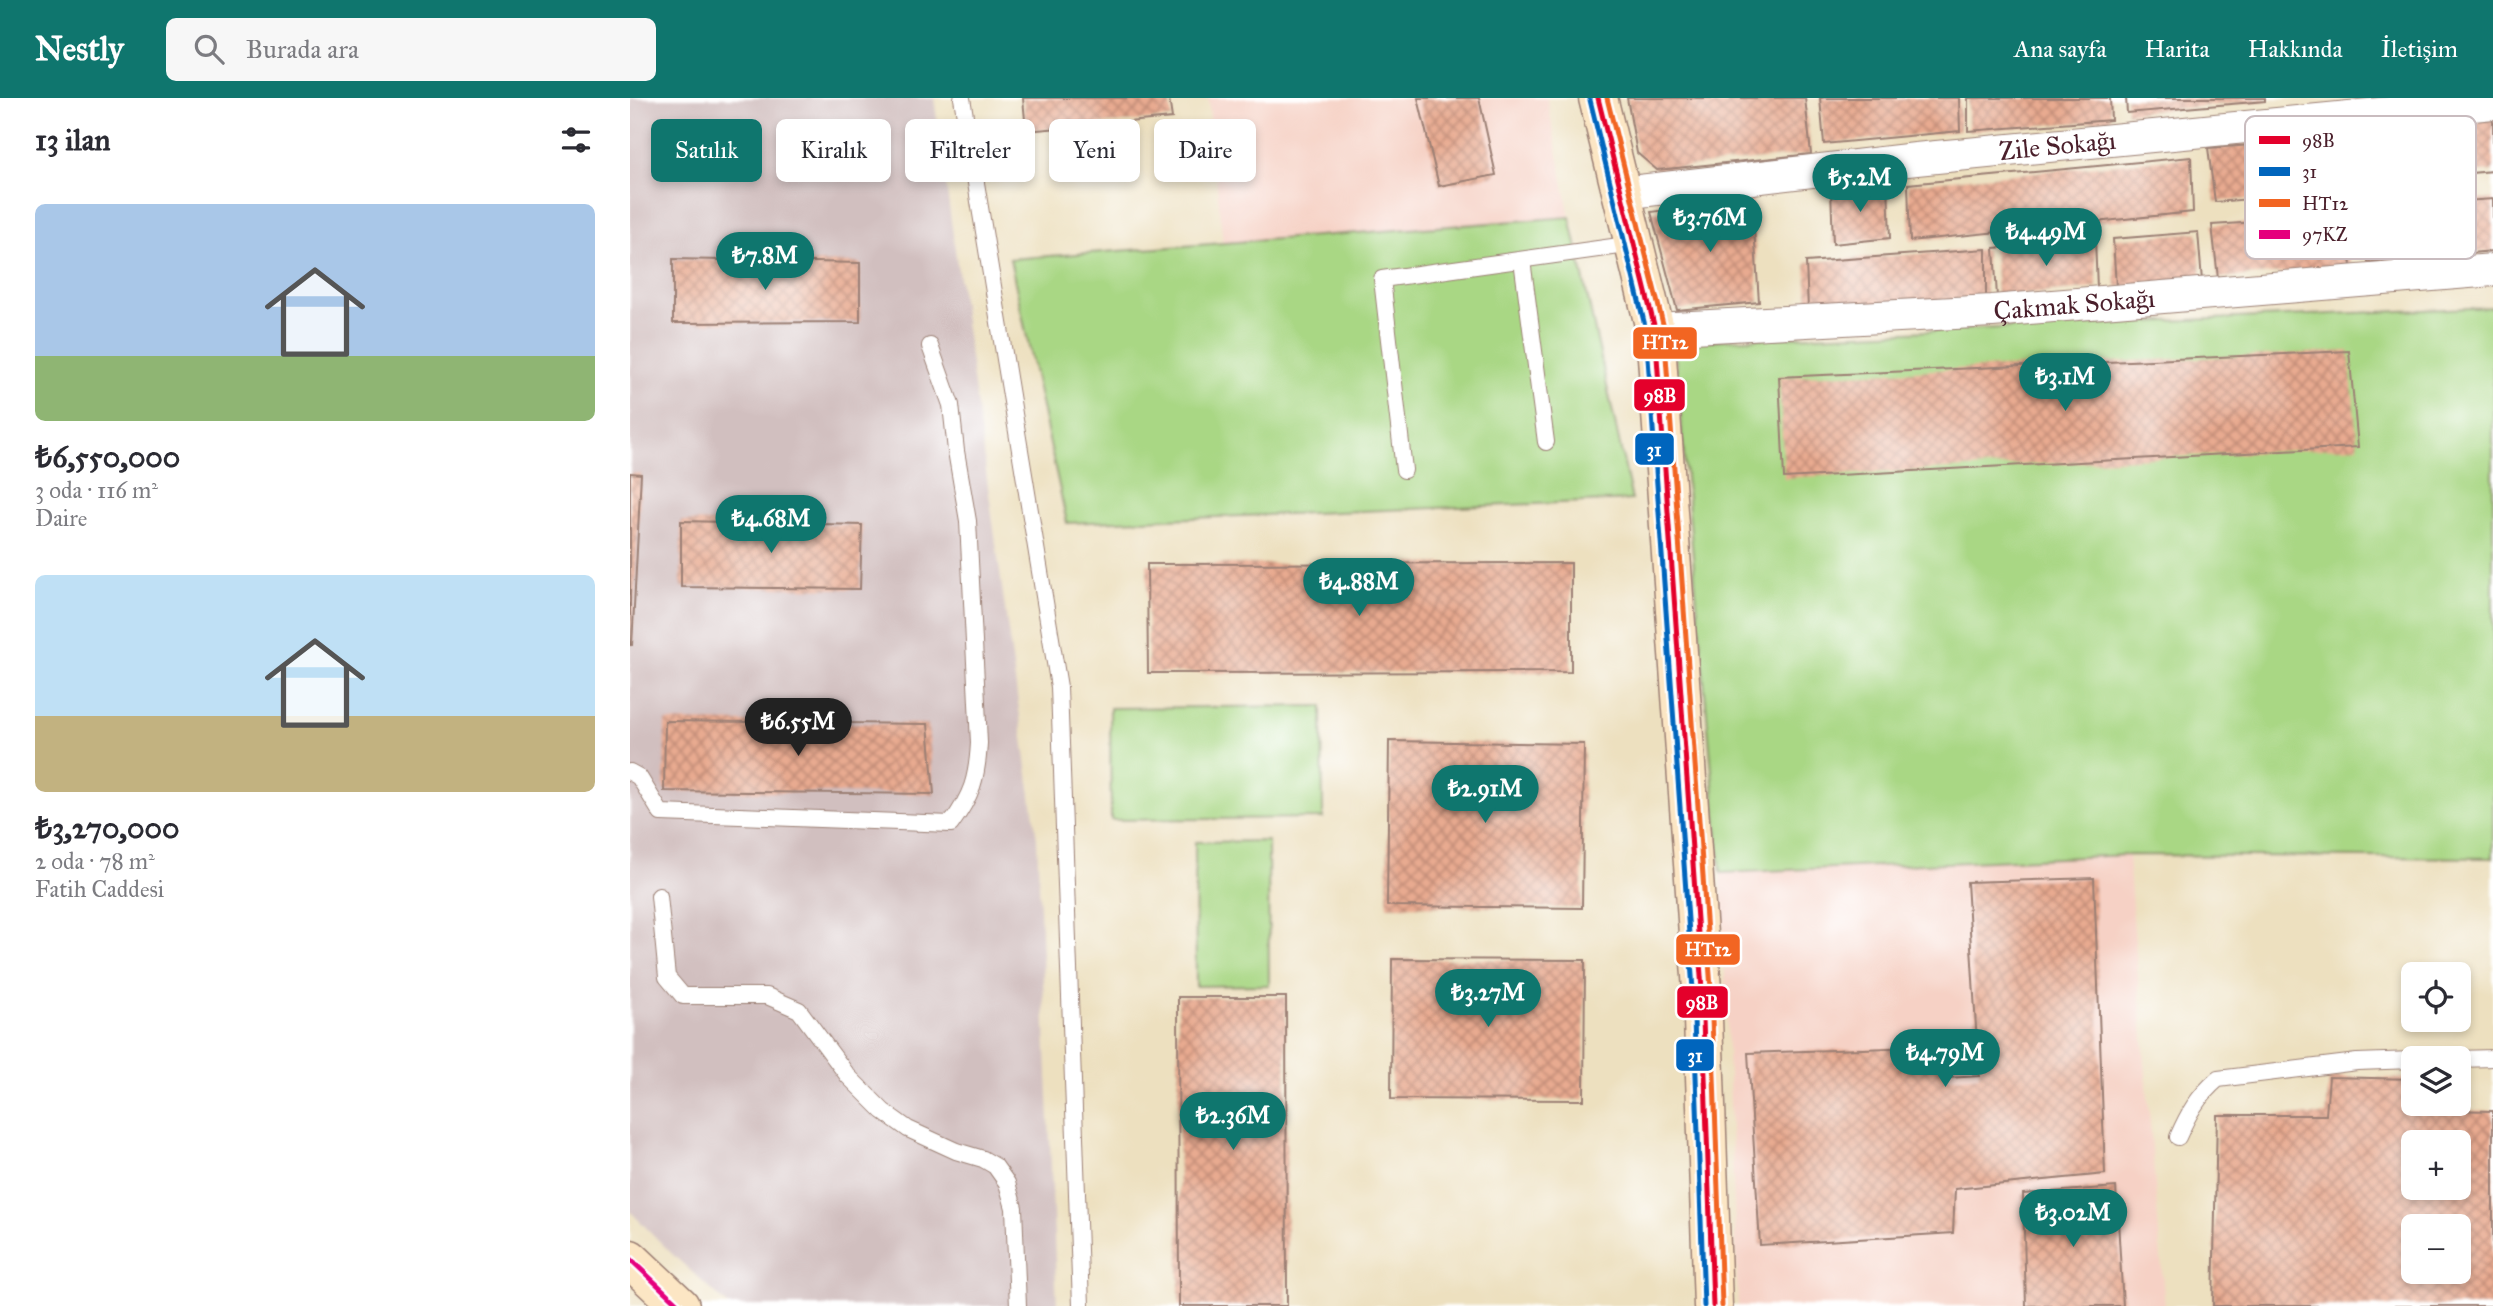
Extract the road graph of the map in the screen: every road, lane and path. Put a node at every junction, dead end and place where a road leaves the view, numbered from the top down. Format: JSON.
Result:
{"nodes":[{"id":1,"x":962,"y":98,"type":"edge"},
{"id":2,"x":1598,"y":98,"type":"edge"},
{"id":3,"x":2493,"y":103,"type":"edge"},
{"id":4,"x":2359,"y":116,"type":"edge"},
{"id":5,"x":2245,"y":127,"type":"edge"},
{"id":6,"x":1622,"y":192,"type":"junction"},
{"id":7,"x":1634,"y":244,"type":"junction"},
{"id":8,"x":1522,"y":260,"type":"junction"},
{"id":9,"x":2493,"y":270,"type":"edge"},
{"id":10,"x":1654,"y":329,"type":"junction"},
{"id":11,"x":930,"y":346,"type":"dead end"},
{"id":12,"x":1546,"y":442,"type":"dead end"},
{"id":13,"x":1404,"y":470,"type":"dead end"},
{"id":14,"x":630,"y":772,"type":"edge"},
{"id":15,"x":659,"y":896,"type":"dead end"},
{"id":16,"x":2493,"y":1058,"type":"edge"},
{"id":17,"x":2471,"y":1059,"type":"edge"},
{"id":18,"x":2401,"y":1061,"type":"edge"},
{"id":19,"x":2178,"y":1137,"type":"dead end"},
{"id":20,"x":630,"y":1259,"type":"edge"},
{"id":21,"x":680,"y":1306,"type":"edge"},
{"id":22,"x":1018,"y":1306,"type":"edge"},
{"id":23,"x":1081,"y":1306,"type":"edge"},
{"id":24,"x":1713,"y":1306,"type":"edge"}],
"edges":[{"from":1,"to":23,"type":"lane"},
{"from":2,"to":6,"type":"main road"},
{"from":3,"to":4,"type":"street","name":"Zile Sokağı"},
{"from":5,"to":6,"type":"street","name":"Zile Sokağı"},
{"from":6,"to":7,"type":"main road"},
{"from":7,"to":8,"type":"lane"},
{"from":7,"to":10,"type":"main road"},
{"from":8,"to":12,"type":"lane"},
{"from":8,"to":13,"type":"lane"},
{"from":9,"to":10,"type":"street","name":"Çakmak Sokağı"},
{"from":10,"to":24,"type":"main road"},
{"from":11,"to":14,"type":"lane"},
{"from":15,"to":22,"type":"lane"},
{"from":16,"to":17,"type":"lane"},
{"from":18,"to":19,"type":"lane"},
{"from":20,"to":21,"type":"main road"}]}
